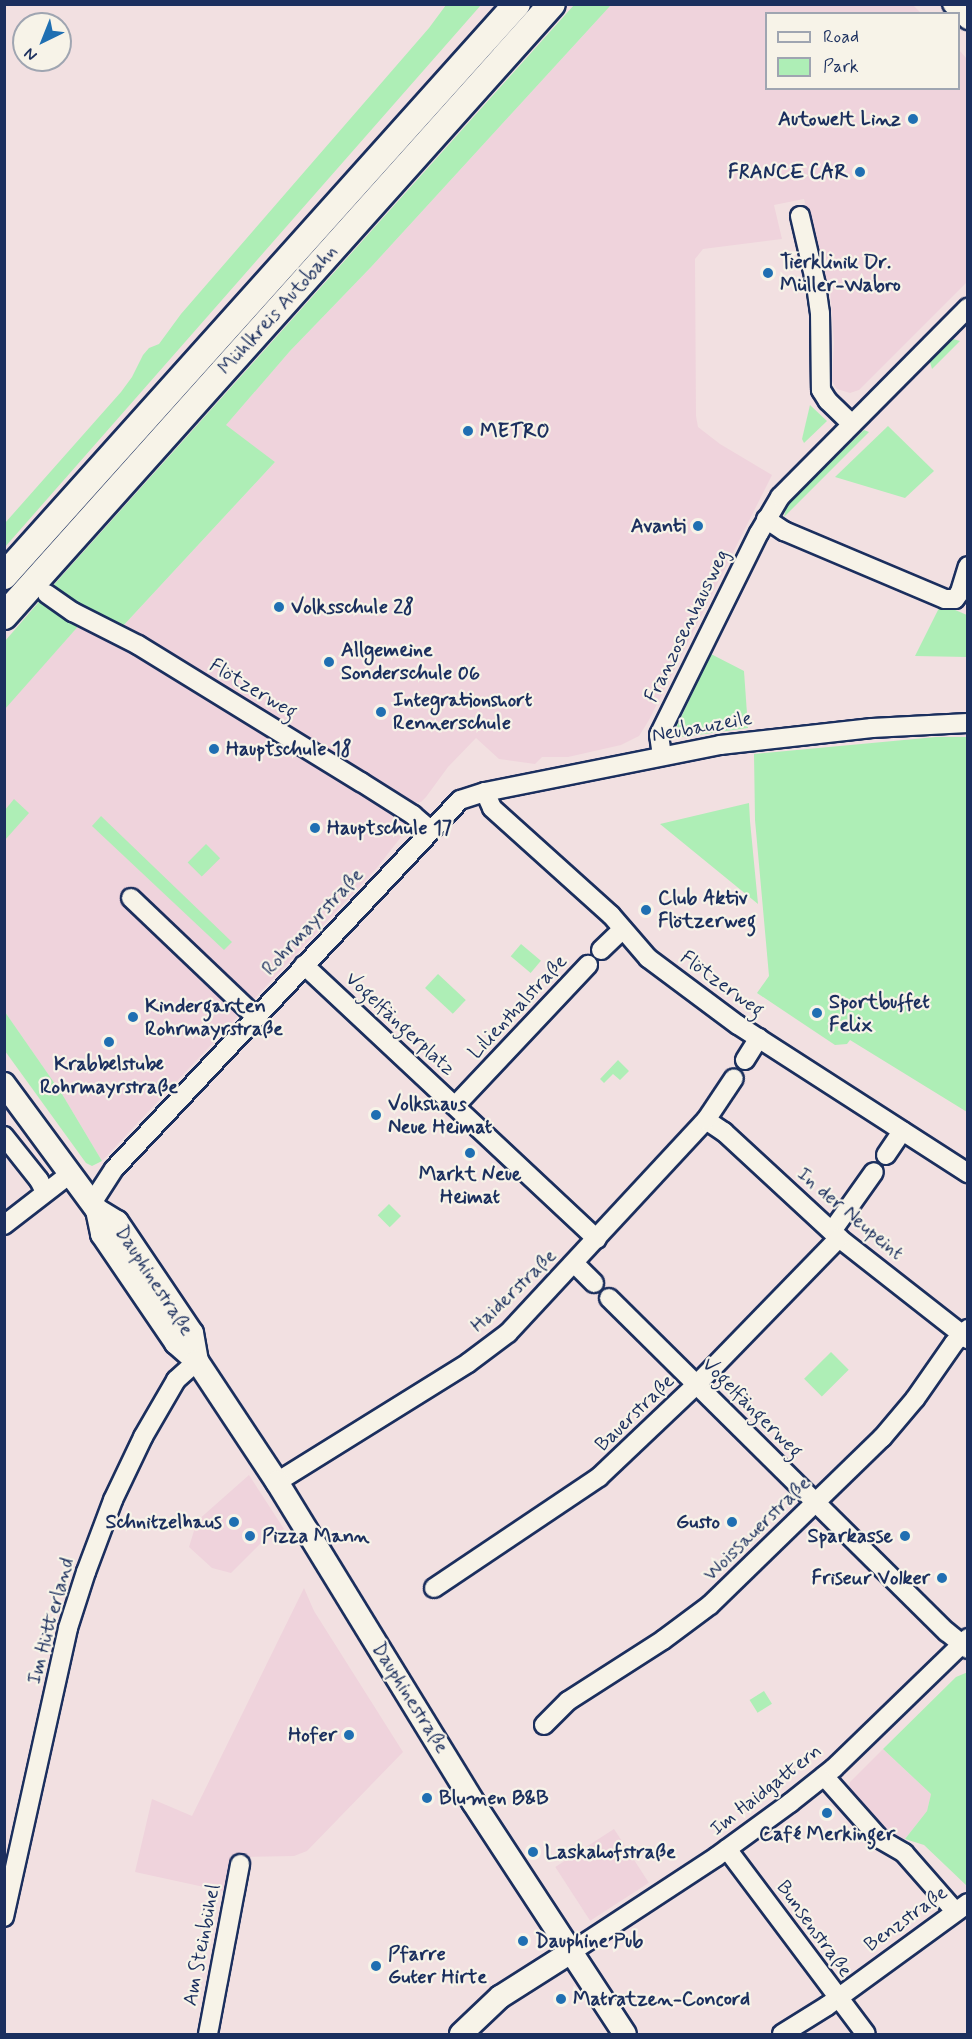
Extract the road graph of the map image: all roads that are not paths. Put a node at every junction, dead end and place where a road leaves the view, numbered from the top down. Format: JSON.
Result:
{"nodes":[{"id":1,"x":503,"y":4,"type":"edge"},
{"id":2,"x":517,"y":4,"type":"edge"},
{"id":3,"x":552,"y":4,"type":"edge"},
{"id":4,"x":952,"y":4,"type":"edge"},
{"id":5,"x":968,"y":20,"type":"edge"},
{"id":6,"x":486,"y":38,"type":"junction"},
{"id":7,"x":800,"y":216,"type":"dead end"},
{"id":8,"x":968,"y":308,"type":"edge"},
{"id":9,"x":851,"y":423,"type":"junction"},
{"id":10,"x":766,"y":519,"type":"junction"},
{"id":11,"x":968,"y":566,"type":"edge"},
{"id":12,"x":4,"y":576,"type":"edge"},
{"id":13,"x":47,"y":594,"type":"dead end"},
{"id":14,"x":4,"y":616,"type":"edge"},
{"id":15,"x":968,"y":723,"type":"edge"},
{"id":16,"x":662,"y":756,"type":"junction"},
{"id":17,"x":485,"y":792,"type":"junction"},
{"id":18,"x":450,"y":808,"type":"joint"},
{"id":19,"x":430,"y":830,"type":"junction"},
{"id":20,"x":131,"y":898,"type":"dead end"},
{"id":21,"x":623,"y":928,"type":"junction"},
{"id":22,"x":601,"y":950,"type":"dead end"},
{"id":23,"x":304,"y":965,"type":"junction"},
{"id":24,"x":588,"y":965,"type":"dead end"},
{"id":25,"x":256,"y":1017,"type":"junction"},
{"id":26,"x":759,"y":1038,"type":"junction"},
{"id":27,"x":745,"y":1060,"type":"dead end"},
{"id":28,"x":734,"y":1078,"type":"dead end"},
{"id":29,"x":4,"y":1084,"type":"edge"},
{"id":30,"x":455,"y":1106,"type":"junction"},
{"id":31,"x":706,"y":1120,"type":"junction"},
{"id":32,"x":902,"y":1131,"type":"junction"},
{"id":33,"x":4,"y":1136,"type":"edge"},
{"id":34,"x":886,"y":1155,"type":"dead end"},
{"id":35,"x":874,"y":1172,"type":"dead end"},
{"id":36,"x":968,"y":1173,"type":"edge"},
{"id":37,"x":70,"y":1174,"type":"junction"},
{"id":38,"x":45,"y":1192,"type":"junction"},
{"id":39,"x":94,"y":1207,"type":"junction"},
{"id":40,"x":4,"y":1225,"type":"edge"},
{"id":41,"x":835,"y":1234,"type":"junction"},
{"id":42,"x":597,"y":1239,"type":"junction"},
{"id":43,"x":575,"y":1264,"type":"junction"},
{"id":44,"x":594,"y":1282,"type":"dead end"},
{"id":45,"x":609,"y":1298,"type":"dead end"},
{"id":46,"x":966,"y":1334,"type":"edge"},
{"id":47,"x":197,"y":1360,"type":"junction"},
{"id":48,"x":697,"y":1384,"type":"junction"},
{"id":49,"x":277,"y":1482,"type":"junction"},
{"id":50,"x":817,"y":1503,"type":"junction"},
{"id":51,"x":434,"y":1588,"type":"dead end"},
{"id":52,"x":966,"y":1644,"type":"edge"},
{"id":53,"x":544,"y":1725,"type":"dead end"},
{"id":54,"x":824,"y":1776,"type":"junction"},
{"id":55,"x":727,"y":1850,"type":"junction"},
{"id":56,"x":240,"y":1864,"type":"dead end"},
{"id":57,"x":961,"y":1906,"type":"edge"},
{"id":58,"x":4,"y":1917,"type":"edge"},
{"id":59,"x":571,"y":1952,"type":"junction"},
{"id":60,"x":836,"y":1998,"type":"junction"},
{"id":61,"x":208,"y":2034,"type":"edge"},
{"id":62,"x":460,"y":2034,"type":"edge"},
{"id":63,"x":625,"y":2034,"type":"edge"},
{"id":64,"x":782,"y":2034,"type":"edge"},
{"id":65,"x":866,"y":2034,"type":"edge"}],
"edges":[{"from":1,"to":6,"type":"highway"},
{"from":2,"to":6,"type":"highway","name":"Mühlkreis Autobahn"},
{"from":3,"to":14,"type":"highway","name":"Mühlkreis Autobahn"},
{"from":4,"to":5,"type":"street"},
{"from":6,"to":12,"type":"highway","name":"Mühlkreis Autobahn"},
{"from":7,"to":9,"type":"street"},
{"from":8,"to":9,"type":"street","name":"Franzosenhausweg"},
{"from":9,"to":10,"type":"street","name":"Franzosenhausweg"},
{"from":10,"to":11,"type":"street"},
{"from":10,"to":16,"type":"street","name":"Franzosenhausweg"},
{"from":13,"to":19,"type":"street","name":"Flötzerweg"},
{"from":15,"to":16,"type":"street","name":"Neubauzeile"},
{"from":16,"to":17,"type":"street","name":"Neubauzeile"},
{"from":17,"to":18,"type":"street","name":"Neubauzeile"},
{"from":17,"to":21,"type":"street","name":"Flötzerweg"},
{"from":18,"to":19,"type":"street","name":"Rohrmayrstraße"},
{"from":19,"to":23,"type":"street","name":"Rohrmayrstraße"},
{"from":20,"to":25,"type":"street"},
{"from":21,"to":22,"type":"street"},
{"from":21,"to":26,"type":"street","name":"Flötzerweg"},
{"from":23,"to":25,"type":"street","name":"Rohrmayrstraße"},
{"from":23,"to":30,"type":"street","name":"Vogelfängerplatz"},
{"from":24,"to":30,"type":"street","name":"Lilienthalstraße"},
{"from":25,"to":39,"type":"street","name":"Rohrmayrstraße"},
{"from":26,"to":27,"type":"street"},
{"from":26,"to":32,"type":"street","name":"Flötzerweg"},
{"from":28,"to":31,"type":"street","name":"Haiderstraße"},
{"from":29,"to":37,"type":"main road","name":"Dauphinestraße"},
{"from":30,"to":42,"type":"street","name":"Vogelfängerplatz"},
{"from":31,"to":41,"type":"street","name":"In der Neupeint"},
{"from":31,"to":42,"type":"street","name":"Haiderstraße"},
{"from":32,"to":34,"type":"street"},
{"from":32,"to":36,"type":"street","name":"Flötzerweg"},
{"from":33,"to":38,"type":"street"},
{"from":35,"to":41,"type":"street","name":"Bauerstraße"},
{"from":37,"to":38,"type":"street"},
{"from":37,"to":39,"type":"main road","name":"Dauphinestraße"},
{"from":38,"to":40,"type":"street"},
{"from":39,"to":47,"type":"main road","name":"Dauphinestraße"},
{"from":41,"to":46,"type":"street","name":"In der Neupeint"},
{"from":41,"to":48,"type":"street","name":"Bauerstraße"},
{"from":42,"to":43,"type":"street","name":"Haiderstraße"},
{"from":43,"to":44,"type":"street"},
{"from":43,"to":49,"type":"street","name":"Haiderstraße"},
{"from":45,"to":48,"type":"street","name":"Vogelfängerweg"},
{"from":46,"to":50,"type":"street","name":"Woissauerstraße"},
{"from":47,"to":49,"type":"main road","name":"Dauphinestraße"},
{"from":47,"to":58,"type":"street","name":"Im Hütterland"},
{"from":48,"to":50,"type":"street","name":"Vogelfängerweg"},
{"from":48,"to":51,"type":"street","name":"Bauerstraße"},
{"from":49,"to":59,"type":"main road","name":"Dauphinestraße"},
{"from":50,"to":52,"type":"street","name":"Vogelfängerweg"},
{"from":50,"to":53,"type":"street","name":"Woissauerstraße"},
{"from":52,"to":54,"type":"street","name":"Im Haidgattern"},
{"from":54,"to":55,"type":"street","name":"Im Haidgattern"},
{"from":54,"to":57,"type":"street"},
{"from":55,"to":59,"type":"street","name":"Im Haidgattern"},
{"from":55,"to":60,"type":"street","name":"Bunsenstraße"},
{"from":56,"to":61,"type":"street","name":"Am Steinbühel"},
{"from":57,"to":60,"type":"street","name":"Benzstraße"},
{"from":59,"to":62,"type":"main road"},
{"from":59,"to":63,"type":"main road","name":"Dauphinestraße"},
{"from":60,"to":64,"type":"street","name":"Benzstraße"},
{"from":60,"to":65,"type":"street","name":"Bunsenstraße"}]}
